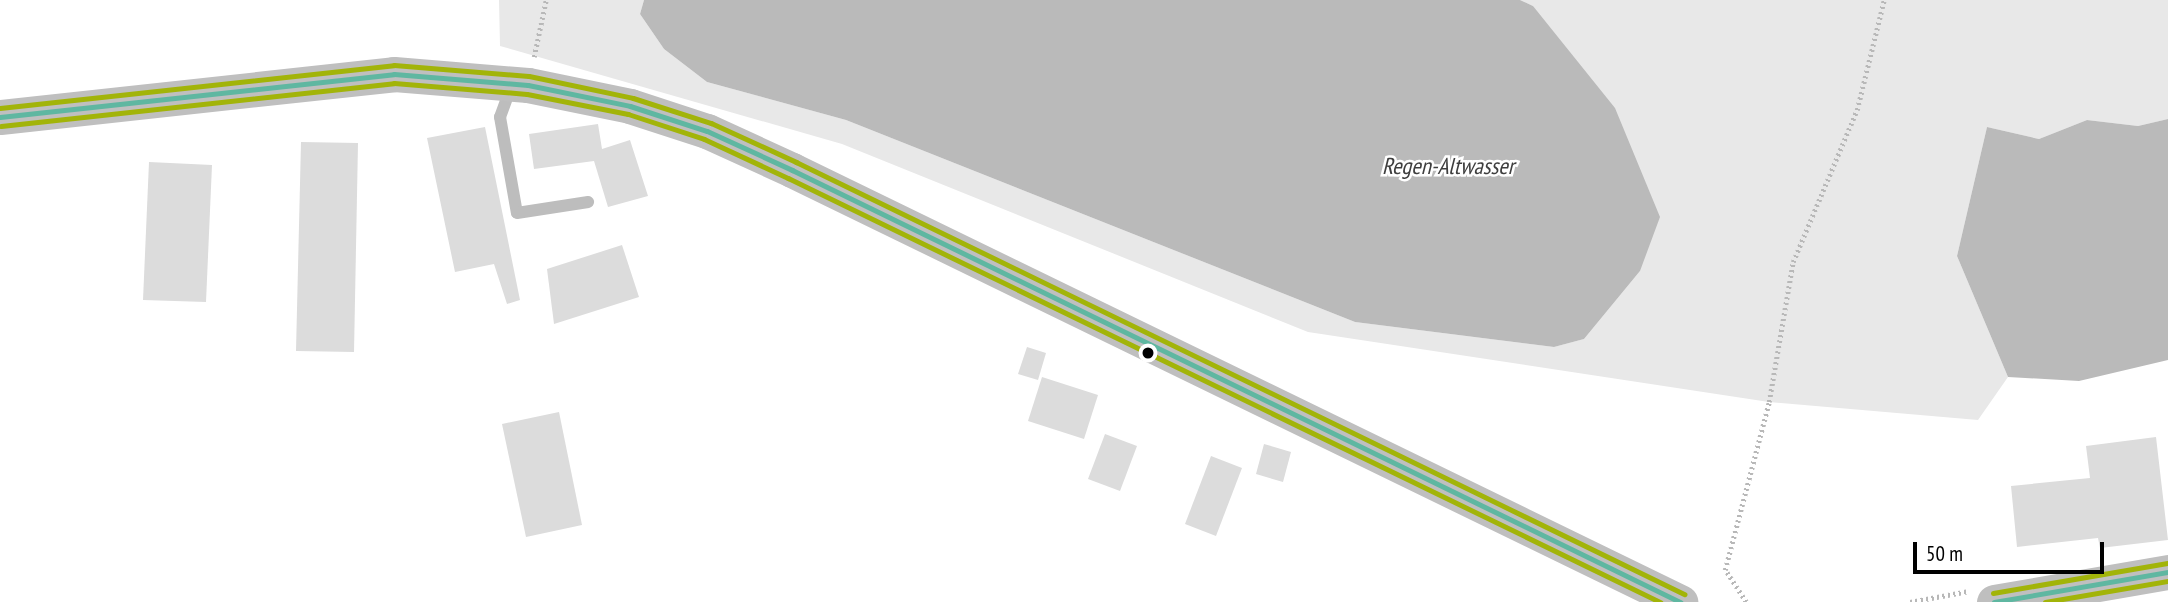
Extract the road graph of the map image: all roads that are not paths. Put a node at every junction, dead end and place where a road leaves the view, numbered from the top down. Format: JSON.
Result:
{"nodes":[{"id":1,"x":520,"y":84,"type":"junction"},
{"id":2,"x":0,"y":117,"type":"edge"},
{"id":3,"x":588,"y":202,"type":"dead end"},
{"id":4,"x":2168,"y":572,"type":"edge"},
{"id":5,"x":1680,"y":602,"type":"edge"},
{"id":6,"x":1994,"y":602,"type":"edge"}],
"edges":[{"from":1,"to":2,"type":"street"},
{"from":1,"to":3,"type":"lane"},
{"from":1,"to":5,"type":"street"},
{"from":4,"to":6,"type":"street"}]}
